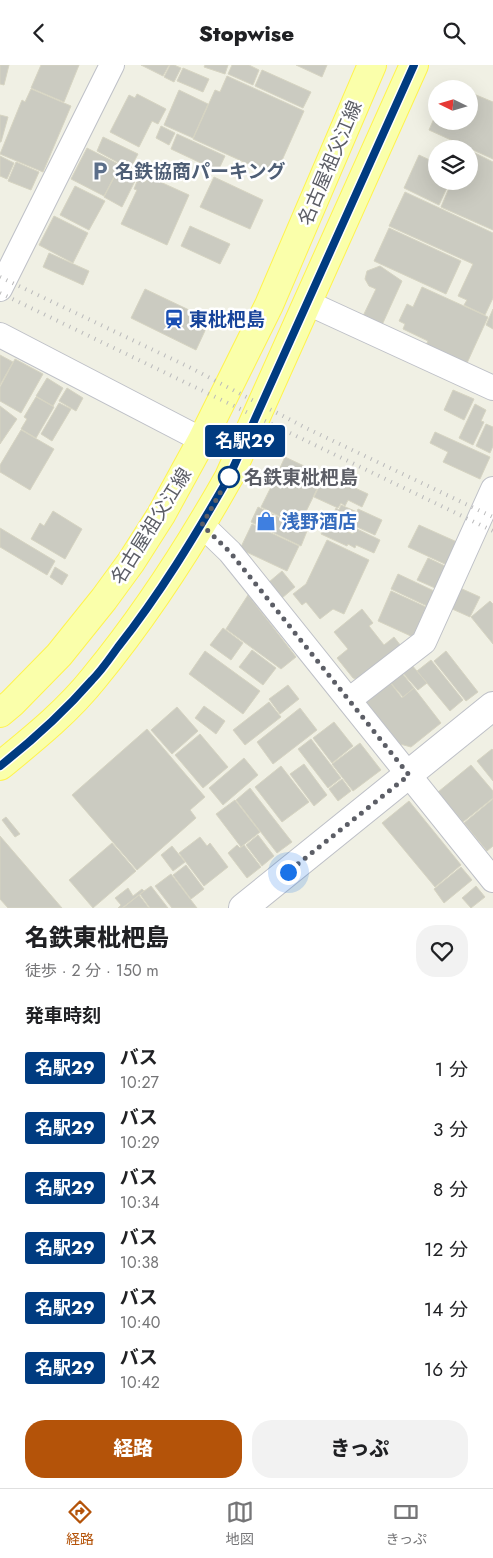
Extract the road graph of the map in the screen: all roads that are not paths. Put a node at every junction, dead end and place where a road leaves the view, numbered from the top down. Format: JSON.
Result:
{"nodes":[{"id":1,"x":112,"y":65,"type":"edge"},
{"id":2,"x":372,"y":65,"type":"edge"},
{"id":3,"x":414,"y":65,"type":"edge"},
{"id":4,"x":0,"y":289,"type":"edge"},
{"id":5,"x":308,"y":303,"type":"junction"},
{"id":6,"x":0,"y":335,"type":"edge"},
{"id":7,"x":493,"y":388,"type":"edge"},
{"id":8,"x":202,"y":440,"type":"junction"},
{"id":9,"x":493,"y":489,"type":"edge"},
{"id":10,"x":202,"y":525,"type":"junction"},
{"id":11,"x":349,"y":700,"type":"junction"},
{"id":12,"x":493,"y":706,"type":"edge"},
{"id":13,"x":0,"y":713,"type":"edge"},
{"id":14,"x":0,"y":766,"type":"edge"},
{"id":15,"x":409,"y":775,"type":"junction"},
{"id":16,"x":493,"y":880,"type":"edge"},
{"id":17,"x":243,"y":908,"type":"edge"}],
"edges":[{"from":1,"to":4,"type":"street"},
{"from":2,"to":8,"type":"main road","name":"名古屋祖父江線"},
{"from":3,"to":5,"type":"main road","name":"名古屋祖父江線"},
{"from":5,"to":7,"type":"street"},
{"from":5,"to":10,"type":"main road","name":"名古屋祖父江線"},
{"from":6,"to":8,"type":"street"},
{"from":8,"to":13,"type":"main road","name":"名古屋祖父江線"},
{"from":9,"to":11,"type":"street"},
{"from":10,"to":11,"type":"street"},
{"from":10,"to":14,"type":"main road","name":"名古屋祖父江線"},
{"from":11,"to":15,"type":"street"},
{"from":12,"to":15,"type":"street"},
{"from":15,"to":16,"type":"street"},
{"from":15,"to":17,"type":"street"}]}
